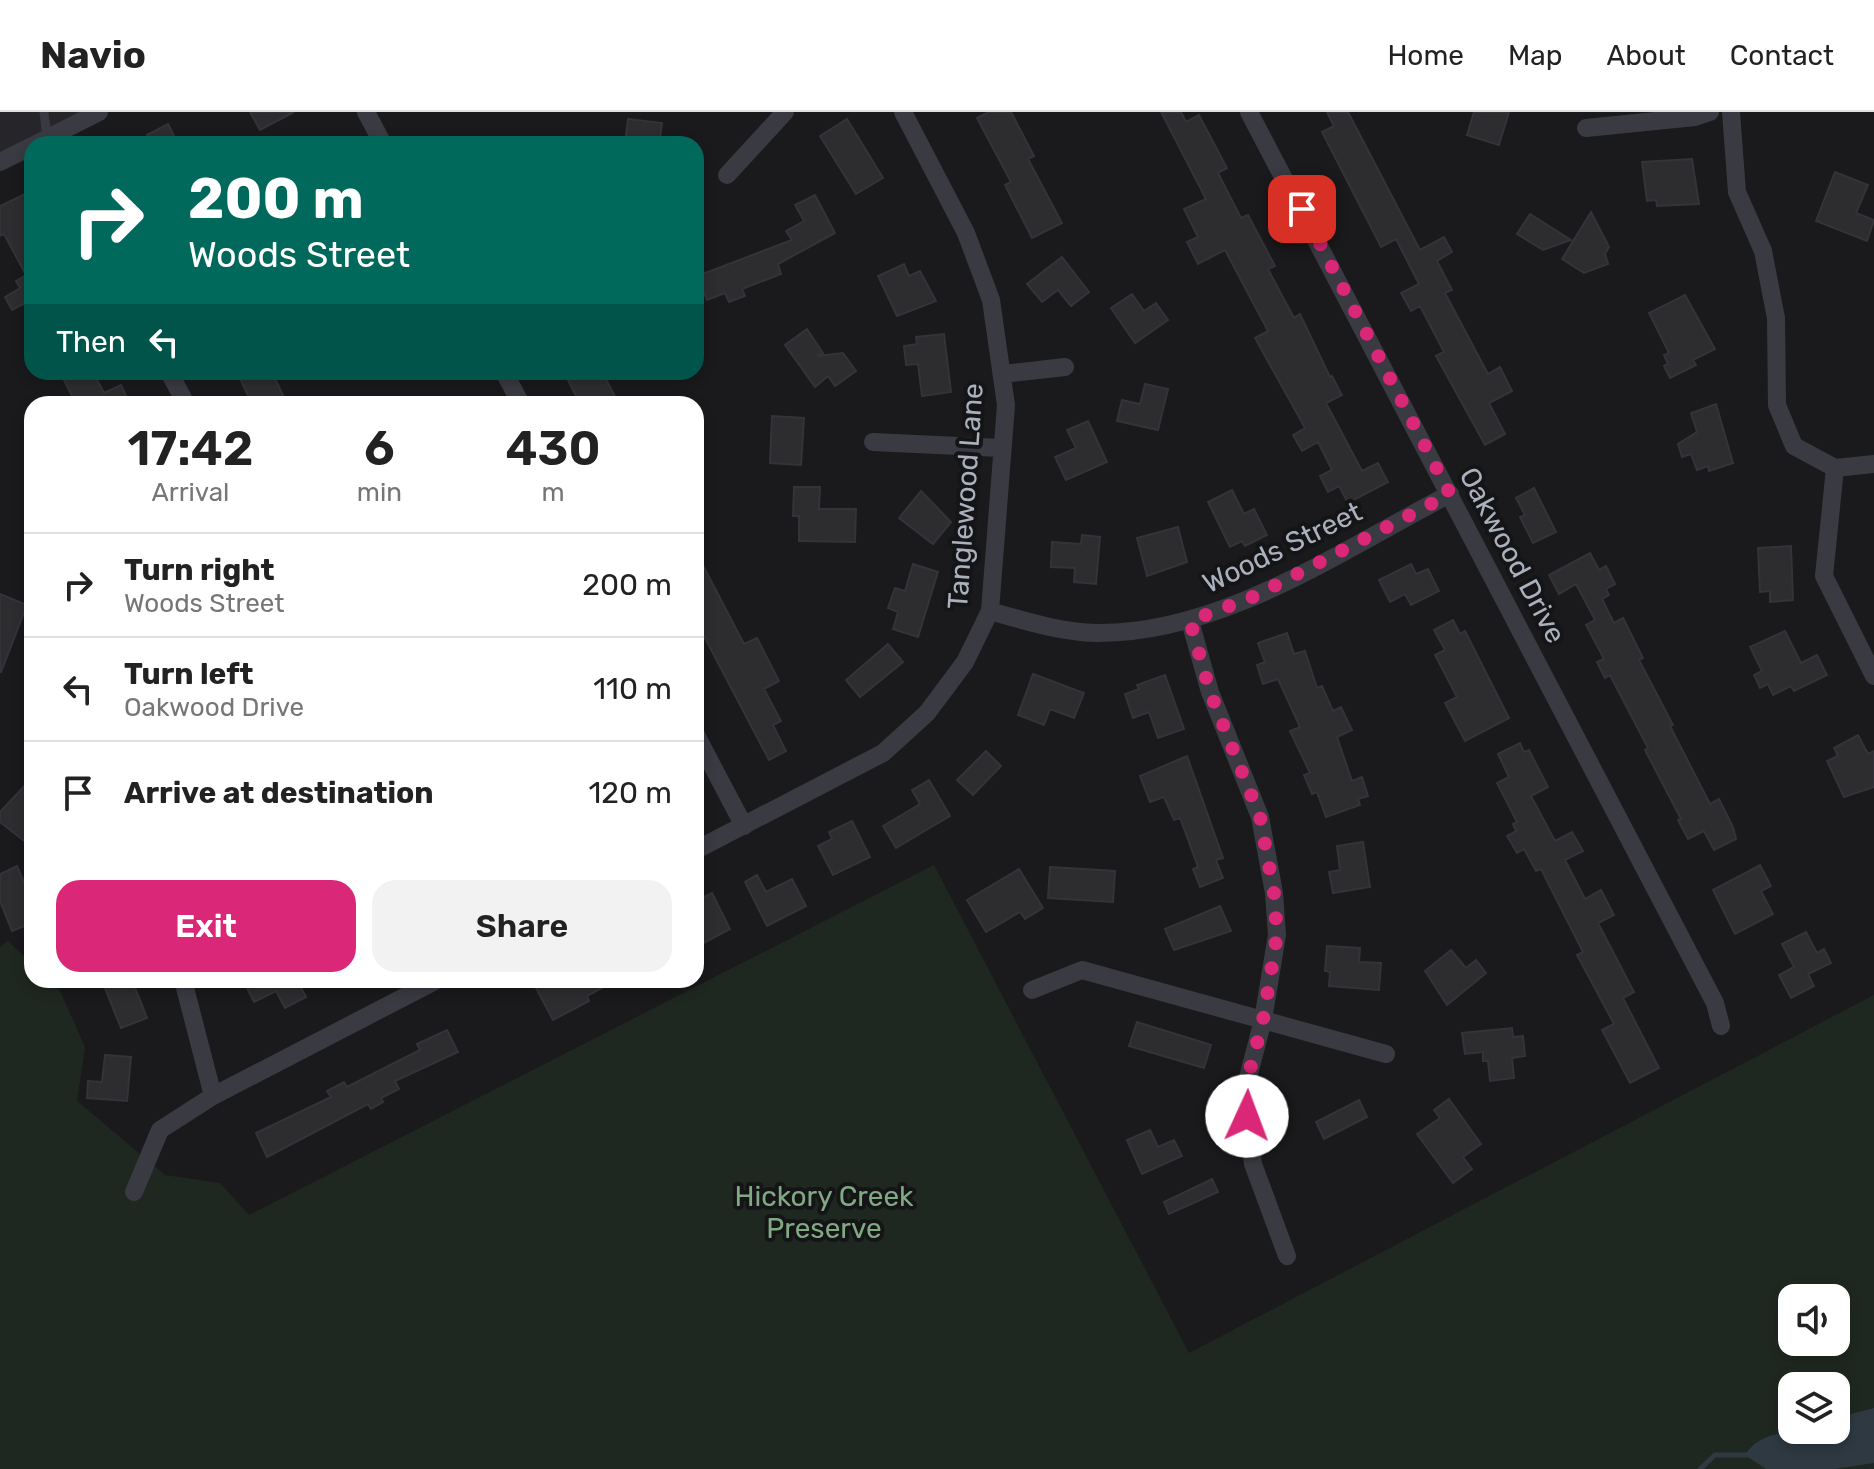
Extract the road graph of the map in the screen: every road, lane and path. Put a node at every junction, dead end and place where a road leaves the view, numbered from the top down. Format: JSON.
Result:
{"nodes":[{"id":1,"x":44,"y":112,"type":"edge"},
{"id":2,"x":99,"y":112,"type":"edge"},
{"id":3,"x":366,"y":112,"type":"edge"},
{"id":4,"x":785,"y":112,"type":"edge"},
{"id":5,"x":903,"y":112,"type":"edge"},
{"id":6,"x":1249,"y":112,"type":"edge"},
{"id":7,"x":1710,"y":112,"type":"edge"},
{"id":8,"x":1731,"y":112,"type":"edge"},
{"id":9,"x":1586,"y":128,"type":"dead end"},
{"id":10,"x":42,"y":136,"type":"edge"},
{"id":11,"x":54,"y":136,"type":"edge"},
{"id":12,"x":379,"y":136,"type":"edge"},
{"id":13,"x":24,"y":151,"type":"edge"},
{"id":14,"x":0,"y":162,"type":"edge"},
{"id":15,"x":727,"y":175,"type":"dead end"},
{"id":16,"x":1065,"y":367,"type":"dead end"},
{"id":17,"x":1003,"y":374,"type":"junction"},
{"id":18,"x":873,"y":442,"type":"dead end"},
{"id":19,"x":1001,"y":448,"type":"junction"},
{"id":20,"x":1874,"y":464,"type":"edge"},
{"id":21,"x":1835,"y":468,"type":"junction"},
{"id":22,"x":1450,"y":494,"type":"junction"},
{"id":23,"x":990,"y":611,"type":"junction"},
{"id":24,"x":1190,"y":621,"type":"junction"},
{"id":25,"x":1874,"y":676,"type":"edge"},
{"id":26,"x":704,"y":750,"type":"edge"},
{"id":27,"x":744,"y":826,"type":"junction"},
{"id":28,"x":704,"y":846,"type":"edge"},
{"id":29,"x":185,"y":988,"type":"edge"},
{"id":30,"x":422,"y":988,"type":"edge"},
{"id":31,"x":1032,"y":990,"type":"dead end"},
{"id":32,"x":1263,"y":1020,"type":"junction"},
{"id":33,"x":1721,"y":1026,"type":"dead end"},
{"id":34,"x":1386,"y":1054,"type":"dead end"},
{"id":35,"x":213,"y":1096,"type":"junction"},
{"id":36,"x":134,"y":1192,"type":"dead end"},
{"id":37,"x":1287,"y":1256,"type":"dead end"}],
"edges":[{"from":1,"to":10,"type":"lane"},
{"from":2,"to":11,"type":"street"},
{"from":3,"to":12,"type":"street"},
{"from":4,"to":15,"type":"street"},
{"from":5,"to":17,"type":"street","name":"Tanglewood Lane"},
{"from":6,"to":22,"type":"street","name":"Oakwood Drive"},
{"from":7,"to":9,"type":"street"},
{"from":8,"to":21,"type":"street"},
{"from":13,"to":14,"type":"street"},
{"from":16,"to":17,"type":"street"},
{"from":17,"to":19,"type":"street","name":"Tanglewood Lane"},
{"from":18,"to":19,"type":"street"},
{"from":19,"to":23,"type":"street","name":"Tanglewood Lane"},
{"from":20,"to":21,"type":"street"},
{"from":21,"to":25,"type":"street"},
{"from":22,"to":24,"type":"street","name":"Woods Street"},
{"from":22,"to":33,"type":"street","name":"Oakwood Drive"},
{"from":23,"to":24,"type":"street","name":"Woods Street"},
{"from":23,"to":27,"type":"street","name":"Tanglewood Lane"},
{"from":24,"to":32,"type":"street"},
{"from":26,"to":27,"type":"street"},
{"from":27,"to":28,"type":"street","name":"Tanglewood Lane"},
{"from":29,"to":35,"type":"street"},
{"from":30,"to":35,"type":"street"},
{"from":31,"to":32,"type":"street"},
{"from":32,"to":34,"type":"street"},
{"from":32,"to":37,"type":"street"},
{"from":35,"to":36,"type":"street"}]}
